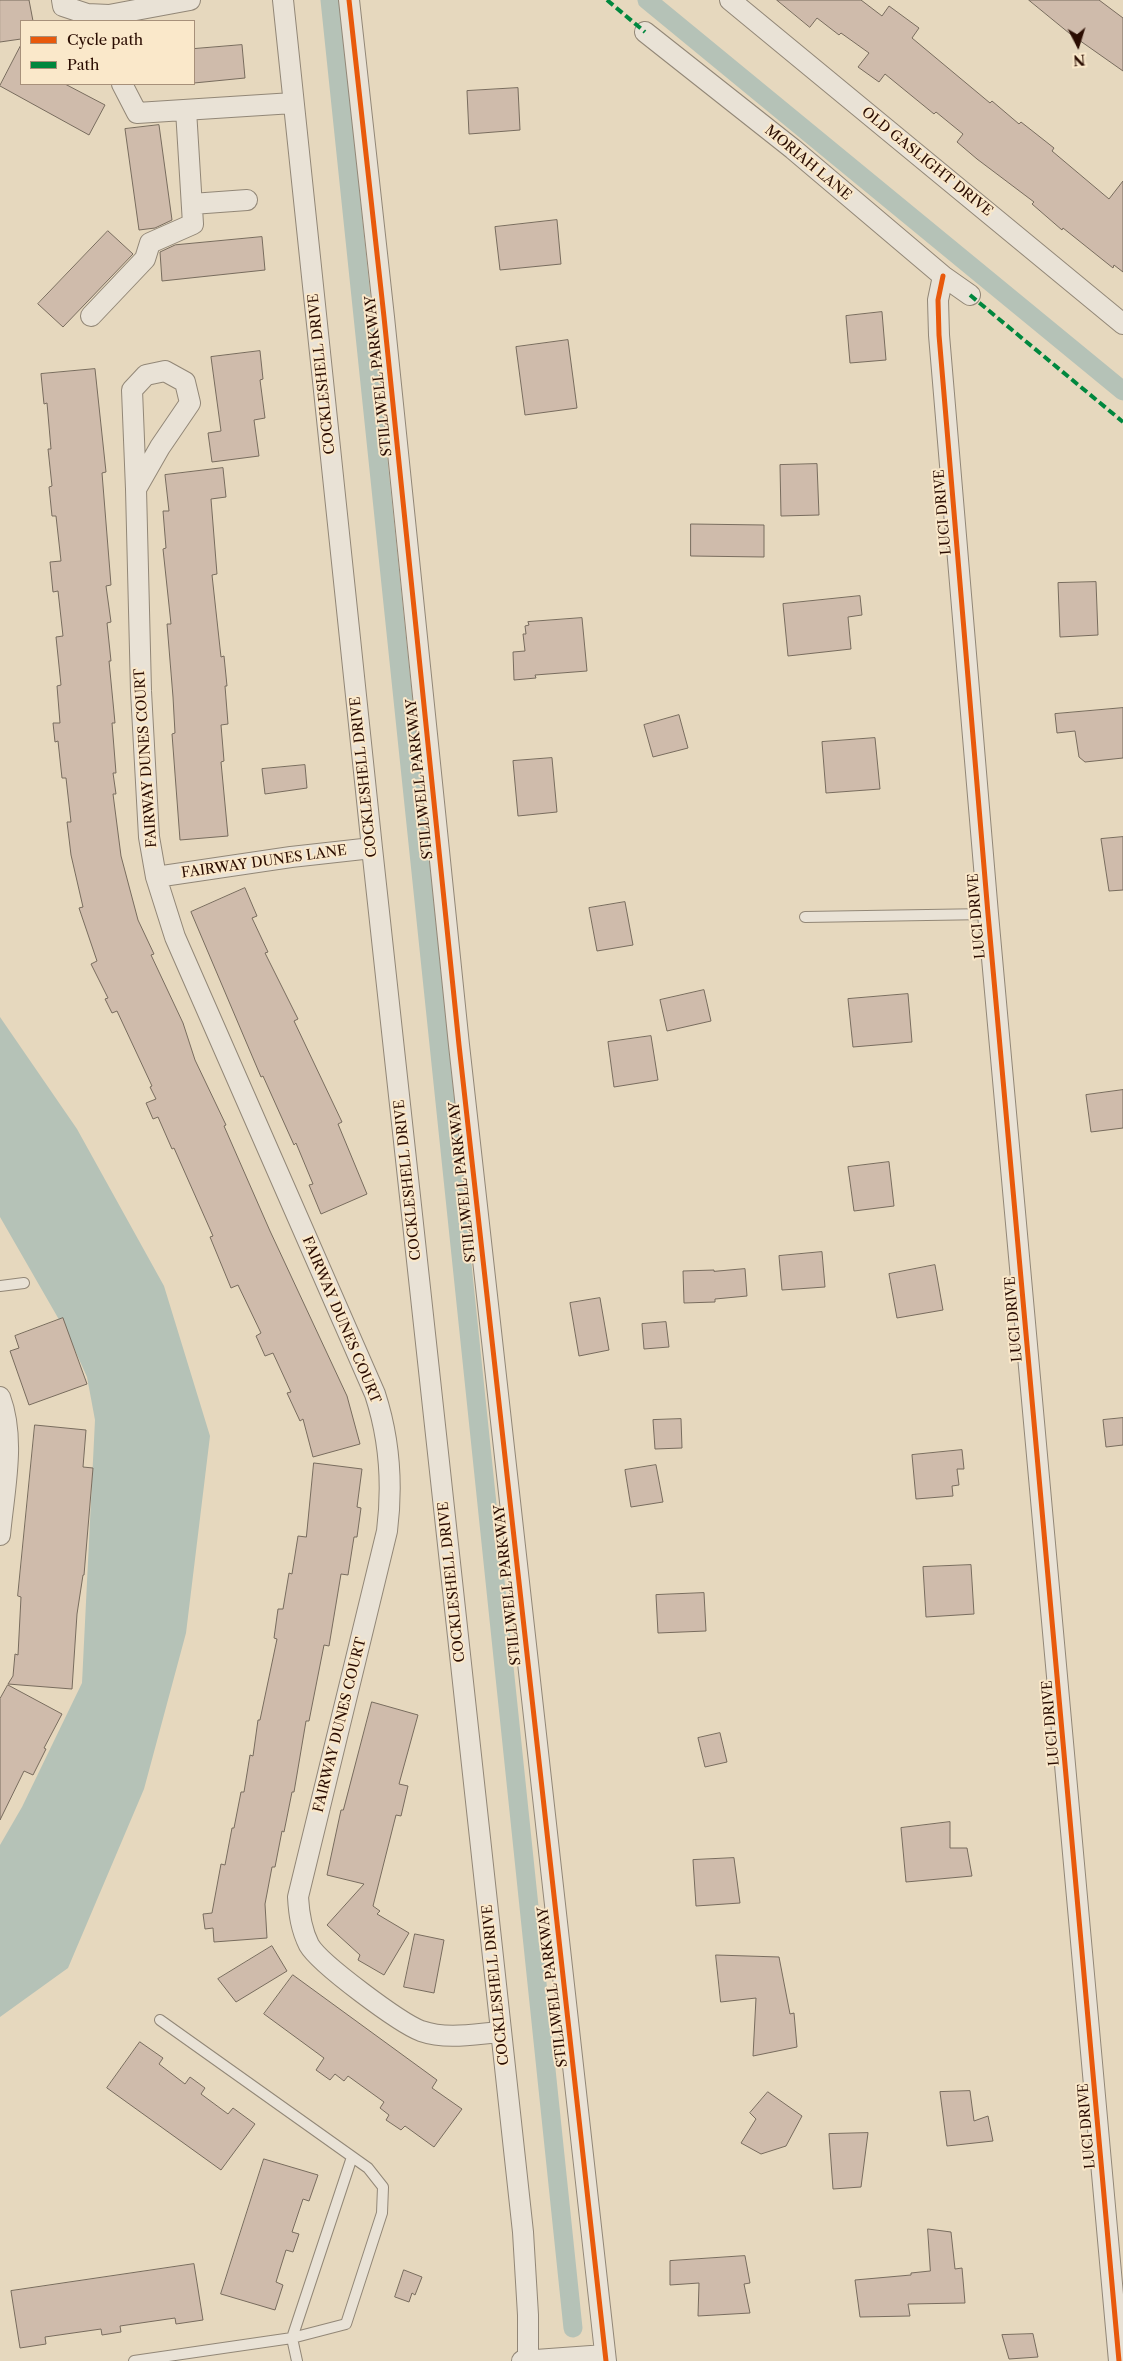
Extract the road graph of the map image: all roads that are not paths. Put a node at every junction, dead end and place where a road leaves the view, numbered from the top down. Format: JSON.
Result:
{"nodes":[{"id":1,"x":62,"y":0,"type":"edge"},
{"id":2,"x":190,"y":0,"type":"edge"},
{"id":3,"x":283,"y":0,"type":"edge"},
{"id":4,"x":349,"y":0,"type":"edge"},
{"id":5,"x":730,"y":0,"type":"edge"},
{"id":6,"x":645,"y":32,"type":"dead end"},
{"id":7,"x":123,"y":85,"type":"edge"},
{"id":8,"x":293,"y":103,"type":"junction"},
{"id":9,"x":186,"y":110,"type":"junction"},
{"id":10,"x":247,"y":200,"type":"dead end"},
{"id":11,"x":192,"y":204,"type":"junction"},
{"id":12,"x":943,"y":276,"type":"junction"},
{"id":13,"x":970,"y":295,"type":"dead end"},
{"id":14,"x":91,"y":316,"type":"dead end"},
{"id":15,"x":1123,"y":324,"type":"edge"},
{"id":16,"x":136,"y":489,"type":"junction"},
{"id":17,"x":372,"y":848,"type":"junction"},
{"id":18,"x":156,"y":877,"type":"junction"},
{"id":19,"x":988,"y":914,"type":"junction"},
{"id":20,"x":805,"y":917,"type":"dead end"},
{"id":21,"x":24,"y":1283,"type":"dead end"},
{"id":22,"x":0,"y":1286,"type":"edge"},
{"id":23,"x":0,"y":1397,"type":"edge"},
{"id":24,"x":0,"y":1535,"type":"edge"},
{"id":25,"x":160,"y":2020,"type":"dead end"},
{"id":26,"x":501,"y":2032,"type":"junction"},
{"id":27,"x":352,"y":2156,"type":"junction"},
{"id":28,"x":292,"y":2338,"type":"junction"},
{"id":29,"x":605,"y":2358,"type":"edge"},
{"id":30,"x":526,"y":2360,"type":"edge"},
{"id":31,"x":134,"y":2361,"type":"edge"},
{"id":32,"x":297,"y":2361,"type":"edge"},
{"id":33,"x":1119,"y":2361,"type":"edge"}],
"edges":[{"from":1,"to":2,"type":"street"},
{"from":3,"to":8,"type":"street","name":"COCKLESHELL DRIVE"},
{"from":4,"to":29,"type":"street","name":"STILLWELL PARKWAY"},
{"from":5,"to":15,"type":"street","name":"OLD GASLIGHT DRIVE"},
{"from":6,"to":12,"type":"street","name":"MORIAH LANE"},
{"from":7,"to":9,"type":"street"},
{"from":8,"to":9,"type":"street"},
{"from":8,"to":17,"type":"street","name":"COCKLESHELL DRIVE"},
{"from":9,"to":11,"type":"street"},
{"from":10,"to":11,"type":"street"},
{"from":11,"to":14,"type":"street"},
{"from":12,"to":13,"type":"street","name":"MORIAH LANE"},
{"from":12,"to":19,"type":"street","name":"LUCI DRIVE"},
{"from":16,"to":16,"type":"street","name":"FAIRWAY DUNES COURT"},
{"from":16,"to":18,"type":"street","name":"FAIRWAY DUNES COURT"},
{"from":17,"to":18,"type":"street","name":"FAIRWAY DUNES LANE"},
{"from":17,"to":26,"type":"street","name":"COCKLESHELL DRIVE"},
{"from":18,"to":26,"type":"street","name":"FAIRWAY DUNES COURT"},
{"from":19,"to":20,"type":"lane"},
{"from":19,"to":33,"type":"street","name":"LUCI DRIVE"},
{"from":21,"to":22,"type":"lane"},
{"from":23,"to":24,"type":"street"},
{"from":25,"to":27,"type":"lane"},
{"from":26,"to":30,"type":"street","name":"COCKLESHELL DRIVE"},
{"from":27,"to":28,"type":"lane"},
{"from":27,"to":28,"type":"lane"},
{"from":28,"to":31,"type":"lane"},
{"from":28,"to":32,"type":"lane"},
{"from":29,"to":30,"type":"street"}]}
